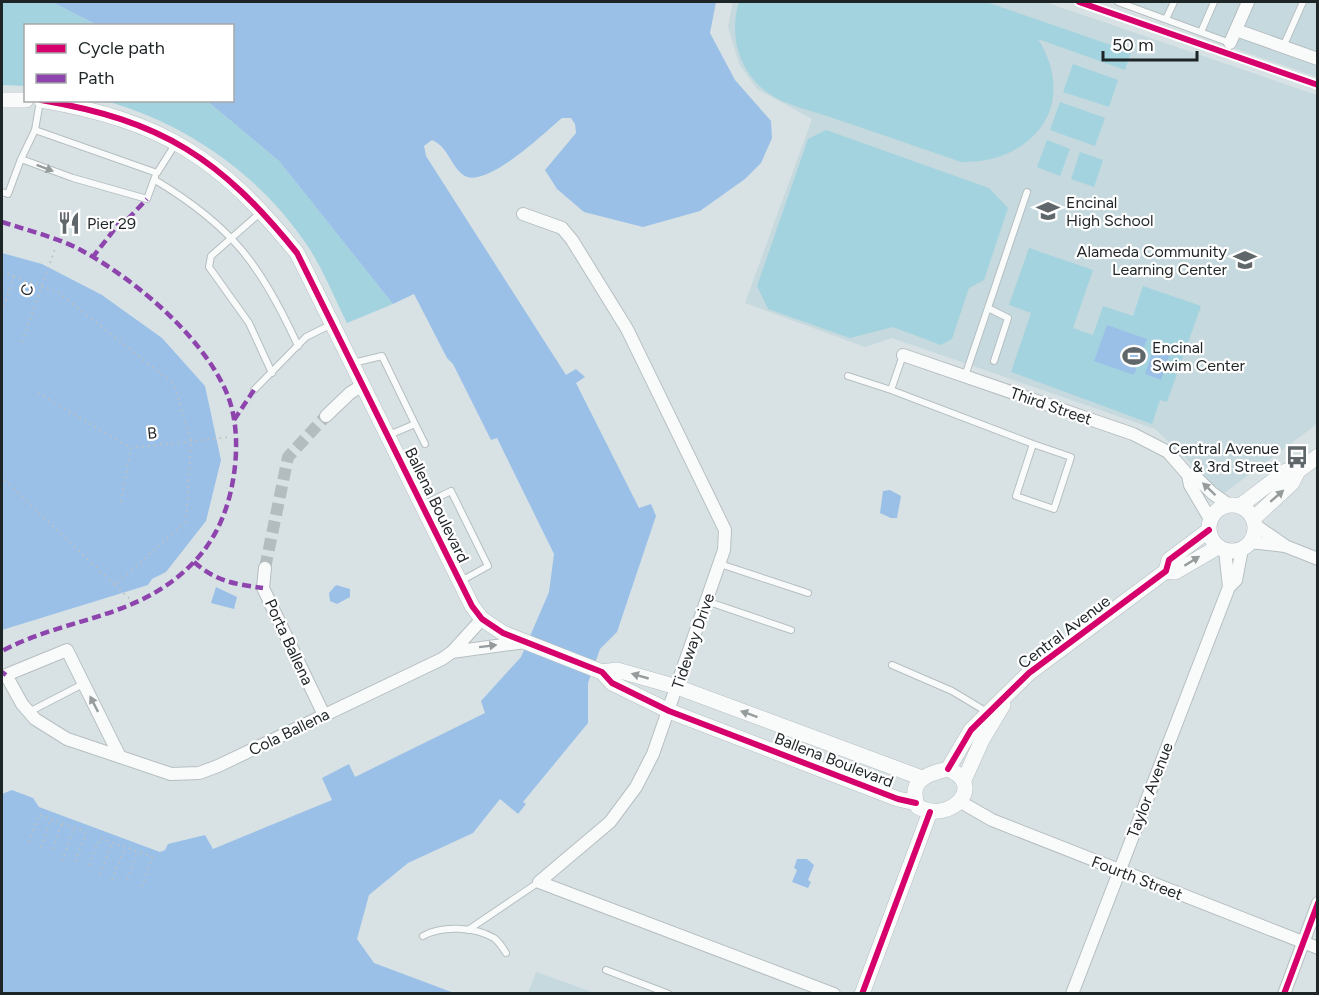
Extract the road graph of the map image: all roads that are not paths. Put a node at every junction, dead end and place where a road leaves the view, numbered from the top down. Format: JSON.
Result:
{"nodes":[{"id":1,"x":1079,"y":2,"type":"edge"},
{"id":2,"x":1118,"y":2,"type":"edge"},
{"id":3,"x":1174,"y":2,"type":"edge"},
{"id":4,"x":1214,"y":2,"type":"edge"},
{"id":5,"x":1248,"y":2,"type":"edge"},
{"id":6,"x":1303,"y":2,"type":"edge"},
{"id":7,"x":1134,"y":4,"type":"edge"},
{"id":8,"x":1166,"y":20,"type":"junction"},
{"id":9,"x":1236,"y":30,"type":"junction"},
{"id":10,"x":1201,"y":32,"type":"junction"},
{"id":11,"x":1230,"y":43,"type":"joint"},
{"id":12,"x":1283,"y":47,"type":"junction"},
{"id":13,"x":1317,"y":59,"type":"edge"},
{"id":14,"x":1317,"y":85,"type":"edge"},
{"id":15,"x":2,"y":100,"type":"edge"},
{"id":16,"x":24,"y":100,"type":"edge"},
{"id":17,"x":40,"y":102,"type":"edge"},
{"id":18,"x":49,"y":102,"type":"edge"},
{"id":19,"x":35,"y":129,"type":"junction"},
{"id":20,"x":176,"y":143,"type":"junction"},
{"id":21,"x":21,"y":159,"type":"junction"},
{"id":22,"x":156,"y":176,"type":"junction"},
{"id":23,"x":2,"y":192,"type":"edge"},
{"id":24,"x":1027,"y":192,"type":"dead end"},
{"id":25,"x":262,"y":211,"type":"junction"},
{"id":26,"x":523,"y":214,"type":"dead end"},
{"id":27,"x":232,"y":238,"type":"junction"},
{"id":28,"x":988,"y":308,"type":"junction"},
{"id":29,"x":333,"y":324,"type":"junction"},
{"id":30,"x":298,"y":346,"type":"junction"},
{"id":31,"x":903,"y":355,"type":"joint"},
{"id":32,"x":994,"y":361,"type":"dead end"},
{"id":33,"x":352,"y":363,"type":"junction"},
{"id":34,"x":272,"y":373,"type":"junction"},
{"id":35,"x":848,"y":376,"type":"dead end"},
{"id":36,"x":965,"y":376,"type":"junction"},
{"id":37,"x":363,"y":385,"type":"junction"},
{"id":38,"x":254,"y":390,"type":"dead end"},
{"id":39,"x":891,"y":390,"type":"junction"},
{"id":40,"x":326,"y":416,"type":"tunnel mouth"},
{"id":41,"x":415,"y":424,"type":"junction"},
{"id":42,"x":388,"y":436,"type":"junction"},
{"id":43,"x":425,"y":444,"type":"dead end"},
{"id":44,"x":1033,"y":444,"type":"junction"},
{"id":45,"x":1317,"y":456,"type":"edge"},
{"id":46,"x":1298,"y":471,"type":"junction"},
{"id":47,"x":1188,"y":475,"type":"junction"},
{"id":48,"x":1235,"y":505,"type":"junction"},
{"id":49,"x":422,"y":506,"type":"junction"},
{"id":50,"x":1254,"y":522,"type":"junction"},
{"id":51,"x":1210,"y":524,"type":"junction"},
{"id":52,"x":1246,"y":545,"type":"junction"},
{"id":53,"x":1285,"y":546,"type":"junction"},
{"id":54,"x":1221,"y":548,"type":"junction"},
{"id":55,"x":1317,"y":559,"type":"edge"},
{"id":56,"x":719,"y":563,"type":"junction"},
{"id":57,"x":265,"y":568,"type":"tunnel mouth"},
{"id":58,"x":1166,"y":571,"type":"junction"},
{"id":59,"x":460,"y":581,"type":"junction"},
{"id":60,"x":1229,"y":587,"type":"junction"},
{"id":61,"x":808,"y":593,"type":"dead end"},
{"id":62,"x":706,"y":601,"type":"junction"},
{"id":63,"x":482,"y":619,"type":"junction"},
{"id":64,"x":791,"y":630,"type":"dead end"},
{"id":65,"x":525,"y":642,"type":"junction"},
{"id":66,"x":452,"y":652,"type":"junction"},
{"id":67,"x":892,"y":665,"type":"dead end"},
{"id":68,"x":602,"y":672,"type":"junction"},
{"id":69,"x":84,"y":684,"type":"junction"},
{"id":70,"x":677,"y":687,"type":"junction"},
{"id":71,"x":1008,"y":696,"type":"junction"},
{"id":72,"x":669,"y":711,"type":"junction"},
{"id":73,"x":29,"y":712,"type":"junction"},
{"id":74,"x":988,"y":712,"type":"junction"},
{"id":75,"x":324,"y":715,"type":"junction"},
{"id":76,"x":120,"y":757,"type":"junction"},
{"id":77,"x":948,"y":769,"type":"junction"},
{"id":78,"x":922,"y":778,"type":"junction"},
{"id":79,"x":964,"y":780,"type":"junction"},
{"id":80,"x":959,"y":801,"type":"junction"},
{"id":81,"x":916,"y":803,"type":"junction"},
{"id":82,"x":930,"y":812,"type":"junction"},
{"id":83,"x":1119,"y":871,"type":"junction"},
{"id":84,"x":539,"y":882,"type":"junction"},
{"id":85,"x":1317,"y":903,"type":"edge"},
{"id":86,"x":468,"y":930,"type":"junction"},
{"id":87,"x":423,"y":936,"type":"dead end"},
{"id":88,"x":1303,"y":943,"type":"junction"},
{"id":89,"x":1317,"y":948,"type":"edge"},
{"id":90,"x":506,"y":953,"type":"dead end"},
{"id":91,"x":606,"y":970,"type":"dead end"},
{"id":92,"x":669,"y":993,"type":"edge"},
{"id":93,"x":834,"y":993,"type":"edge"},
{"id":94,"x":862,"y":993,"type":"edge"},
{"id":95,"x":1072,"y":993,"type":"edge"},
{"id":96,"x":1284,"y":993,"type":"edge"}],
"edges":[{"from":1,"to":14,"type":"lane"},
{"from":2,"to":7,"type":"lane"},
{"from":3,"to":8,"type":"lane"},
{"from":4,"to":10,"type":"lane"},
{"from":5,"to":9,"type":"street"},
{"from":6,"to":12,"type":"lane"},
{"from":7,"to":8,"type":"lane"},
{"from":8,"to":10,"type":"lane"},
{"from":9,"to":11,"type":"street"},
{"from":9,"to":12,"type":"street"},
{"from":10,"to":11,"type":"lane"},
{"from":12,"to":13,"type":"street"},
{"from":15,"to":16,"type":"street"},
{"from":17,"to":19,"type":"lane"},
{"from":18,"to":20,"type":"street","name":"Ballena Boulevard"},
{"from":19,"to":21,"type":"lane"},
{"from":19,"to":22,"type":"lane"},
{"from":20,"to":22,"type":"lane"},
{"from":20,"to":25,"type":"street","name":"Ballena Boulevard"},
{"from":21,"to":22,"type":"lane","one_way":true},
{"from":21,"to":23,"type":"lane"},
{"from":22,"to":27,"type":"lane"},
{"from":24,"to":28,"type":"lane"},
{"from":25,"to":27,"type":"lane"},
{"from":25,"to":29,"type":"street","name":"Ballena Boulevard"},
{"from":26,"to":56,"type":"street","name":"Tideway Drive"},
{"from":27,"to":30,"type":"lane"},
{"from":27,"to":34,"type":"lane"},
{"from":28,"to":32,"type":"lane"},
{"from":28,"to":36,"type":"lane"},
{"from":29,"to":30,"type":"lane"},
{"from":29,"to":33,"type":"street","name":"Ballena Boulevard"},
{"from":30,"to":34,"type":"lane"},
{"from":31,"to":36,"type":"street","name":"Third Street"},
{"from":31,"to":39,"type":"lane"},
{"from":33,"to":37,"type":"street","name":"Ballena Boulevard"},
{"from":33,"to":41,"type":"lane"},
{"from":34,"to":38,"type":"lane"},
{"from":35,"to":39,"type":"lane"},
{"from":36,"to":47,"type":"street","name":"Third Street"},
{"from":37,"to":40,"type":"street"},
{"from":37,"to":42,"type":"street","name":"Ballena Boulevard"},
{"from":39,"to":44,"type":"lane"},
{"from":41,"to":42,"type":"lane"},
{"from":41,"to":43,"type":"lane"},
{"from":42,"to":49,"type":"street","name":"Ballena Boulevard"},
{"from":44,"to":44,"type":"lane"},
{"from":45,"to":46,"type":"street"},
{"from":46,"to":48,"type":"street"},
{"from":50,"to":46,"type":"street","one_way":true},
{"from":48,"to":47,"type":"street","name":"Third Street","one_way":true},
{"from":47,"to":51,"type":"street","name":"Third Street"},
{"from":48,"to":50,"type":"street"},
{"from":48,"to":51,"type":"street"},
{"from":49,"to":59,"type":"street","name":"Ballena Boulevard"},
{"from":49,"to":59,"type":"lane"},
{"from":50,"to":52,"type":"street"},
{"from":50,"to":53,"type":"street"},
{"from":51,"to":54,"type":"street"},
{"from":51,"to":58,"type":"street","name":"Central Avenue"},
{"from":52,"to":53,"type":"street"},
{"from":52,"to":54,"type":"street"},
{"from":52,"to":60,"type":"street","name":"Taylor Avenue"},
{"from":53,"to":55,"type":"street"},
{"from":58,"to":54,"type":"street","name":"Central Avenue","one_way":true},
{"from":54,"to":60,"type":"street","name":"Taylor Avenue"},
{"from":56,"to":61,"type":"lane"},
{"from":56,"to":62,"type":"street","name":"Tideway Drive"},
{"from":57,"to":75,"type":"street","name":"Porta Ballena"},
{"from":58,"to":71,"type":"street","name":"Central Avenue"},
{"from":59,"to":63,"type":"street","name":"Ballena Boulevard"},
{"from":60,"to":83,"type":"street","name":"Taylor Avenue"},
{"from":62,"to":64,"type":"lane"},
{"from":62,"to":70,"type":"street","name":"Tideway Drive"},
{"from":63,"to":65,"type":"street","name":"Ballena Boulevard"},
{"from":63,"to":66,"type":"street","name":"Cola Ballena"},
{"from":66,"to":65,"type":"street","name":"Cola Ballena","one_way":true},
{"from":65,"to":68,"type":"street","name":"Ballena Boulevard"},
{"from":66,"to":75,"type":"street","name":"Cola Ballena"},
{"from":67,"to":74,"type":"lane"},
{"from":70,"to":68,"type":"street","name":"Ballena Boulevard","one_way":true},
{"from":68,"to":72,"type":"street","name":"Ballena Boulevard"},
{"from":69,"to":73,"type":"lane"},
{"from":69,"to":73,"type":"street","name":"Cola Ballena"},
{"from":76,"to":69,"type":"street","name":"Cola Ballena","one_way":true},
{"from":70,"to":72,"type":"street","name":"Tideway Drive"},
{"from":78,"to":70,"type":"street","name":"Ballena Boulevard","one_way":true},
{"from":71,"to":74,"type":"street","name":"Central Avenue"},
{"from":71,"to":79,"type":"street","name":"Central Avenue"},
{"from":72,"to":81,"type":"street","name":"Ballena Boulevard"},
{"from":72,"to":84,"type":"street","name":"Tideway Drive"},
{"from":73,"to":76,"type":"street","name":"Cola Ballena"},
{"from":74,"to":77,"type":"street","name":"Central Avenue"},
{"from":75,"to":76,"type":"street","name":"Cola Ballena"},
{"from":77,"to":78,"type":"street"},
{"from":77,"to":79,"type":"street"},
{"from":78,"to":81,"type":"street"},
{"from":79,"to":80,"type":"street"},
{"from":80,"to":82,"type":"street"},
{"from":80,"to":83,"type":"street","name":"Fourth Street"},
{"from":81,"to":82,"type":"street"},
{"from":82,"to":94,"type":"street"},
{"from":83,"to":88,"type":"street","name":"Fourth Street"},
{"from":83,"to":95,"type":"street","name":"Taylor Avenue"},
{"from":84,"to":86,"type":"lane"},
{"from":84,"to":93,"type":"street"},
{"from":85,"to":88,"type":"street"},
{"from":86,"to":87,"type":"lane"},
{"from":86,"to":90,"type":"lane"},
{"from":88,"to":89,"type":"street","name":"Fourth Street"},
{"from":88,"to":96,"type":"street"},
{"from":91,"to":92,"type":"lane"}]}
